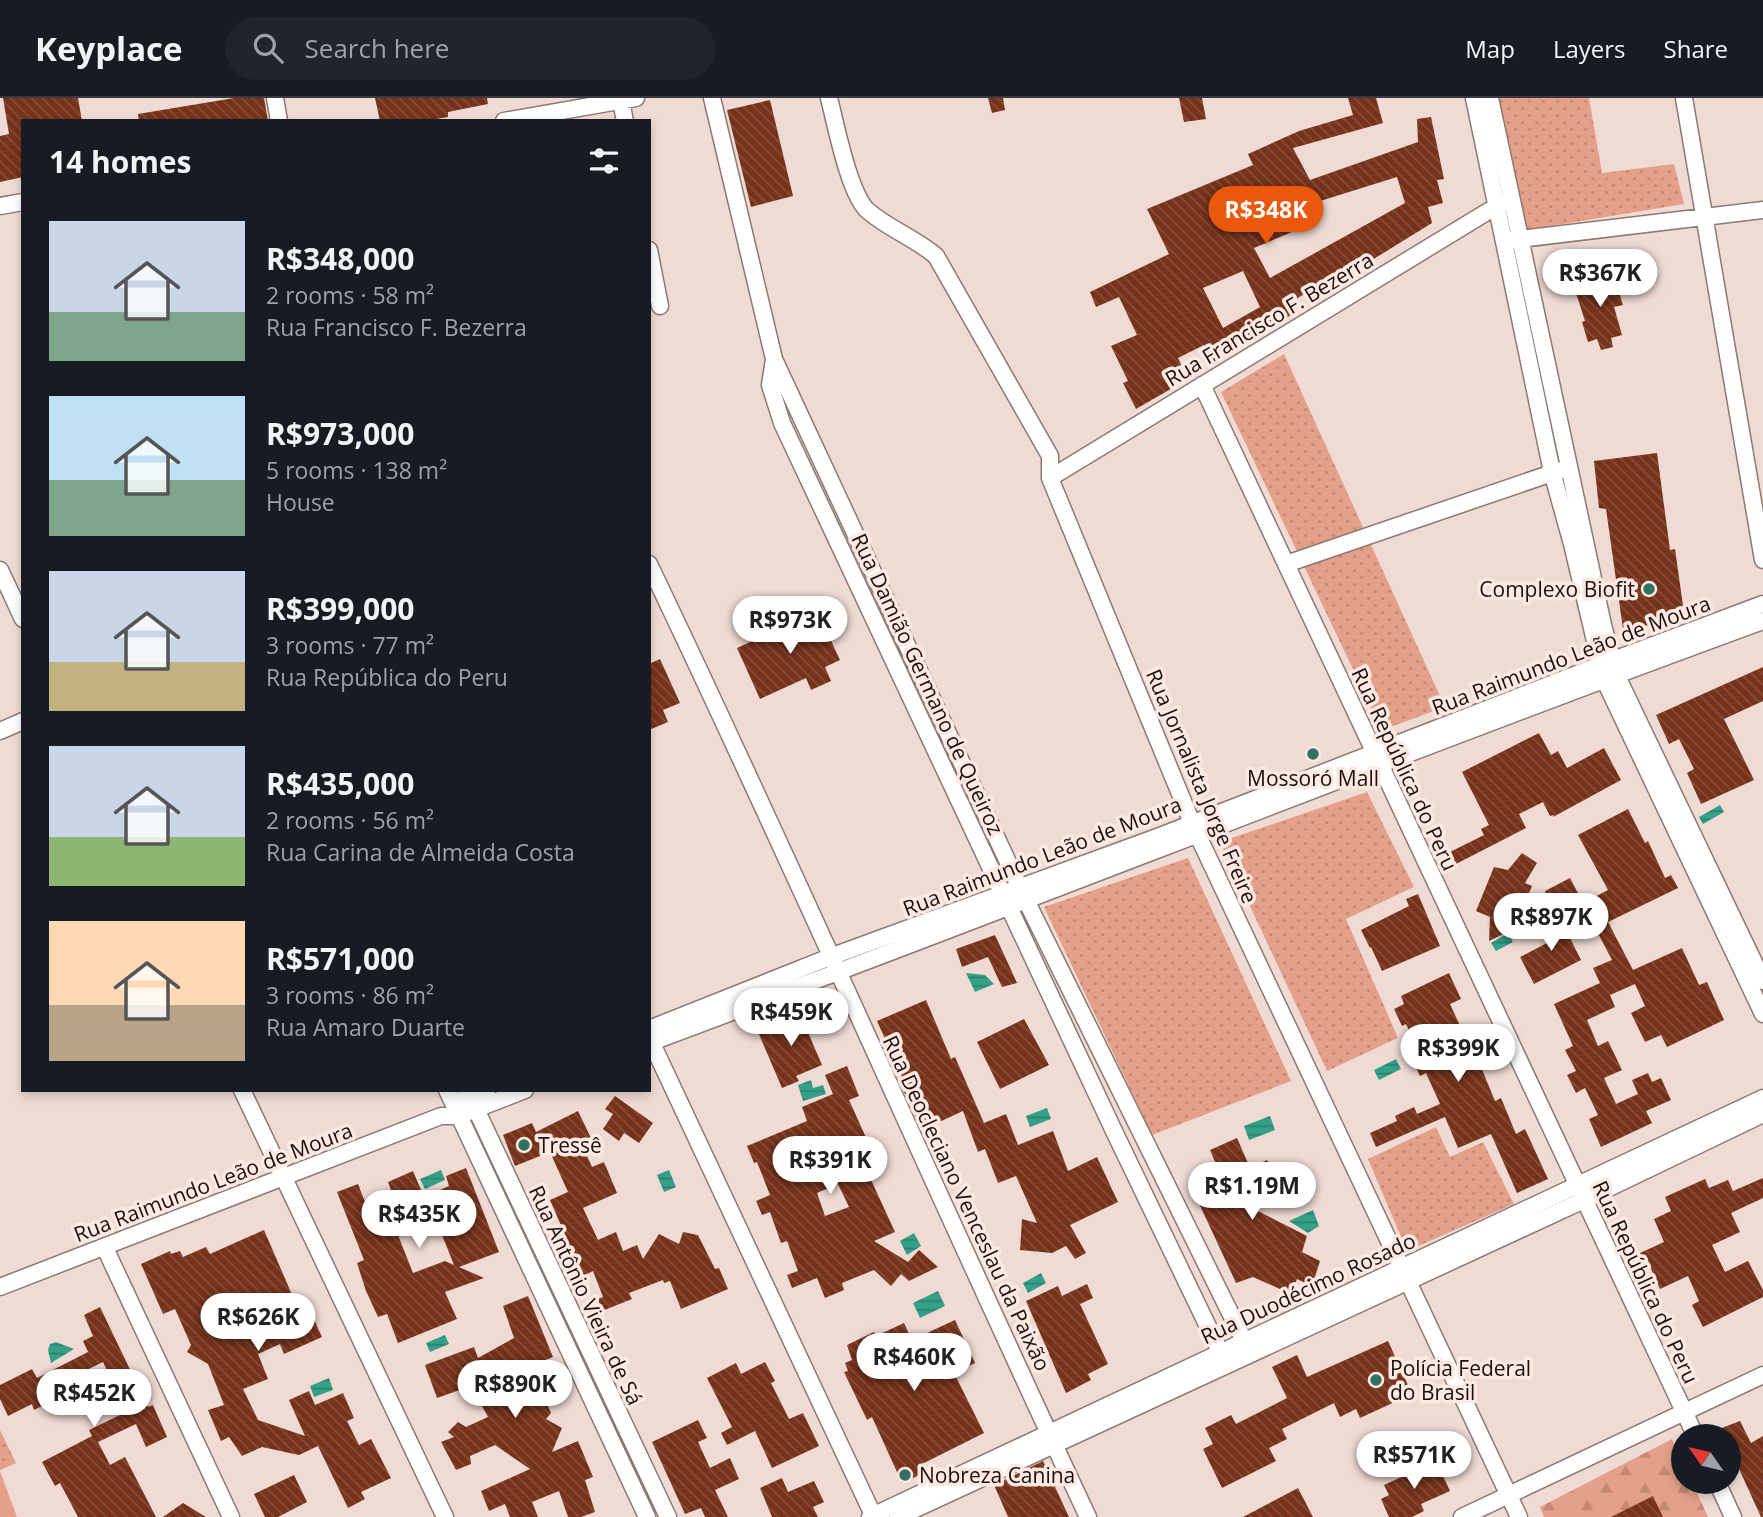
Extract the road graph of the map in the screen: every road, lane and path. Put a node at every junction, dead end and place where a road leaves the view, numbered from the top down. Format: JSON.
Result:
{"nodes":[{"id":1,"x":275,"y":98,"type":"edge"},
{"id":2,"x":712,"y":98,"type":"edge"},
{"id":3,"x":829,"y":98,"type":"edge"},
{"id":4,"x":1474,"y":98,"type":"edge"},
{"id":5,"x":1490,"y":98,"type":"edge"},
{"id":6,"x":1684,"y":98,"type":"edge"},
{"id":7,"x":629,"y":99,"type":"edge"},
{"id":8,"x":279,"y":119,"type":"edge"},
{"id":9,"x":515,"y":119,"type":"edge"},
{"id":10,"x":625,"y":119,"type":"edge"},
{"id":11,"x":1504,"y":201,"type":"junction"},
{"id":12,"x":21,"y":202,"type":"edge"},
{"id":13,"x":0,"y":206,"type":"edge"},
{"id":14,"x":1763,"y":210,"type":"edge"},
{"id":15,"x":1763,"y":219,"type":"edge"},
{"id":16,"x":1704,"y":223,"type":"junction"},
{"id":17,"x":1514,"y":246,"type":"junction"},
{"id":18,"x":651,"y":260,"type":"edge"},
{"id":19,"x":660,"y":306,"type":"dead end"},
{"id":20,"x":774,"y":359,"type":"junction"},
{"id":21,"x":1202,"y":385,"type":"junction"},
{"id":22,"x":1570,"y":468,"type":"junction"},
{"id":23,"x":1552,"y":472,"type":"junction"},
{"id":24,"x":1050,"y":478,"type":"junction"},
{"id":25,"x":1763,"y":560,"type":"edge"},
{"id":26,"x":1286,"y":564,"type":"junction"},
{"id":27,"x":651,"y":568,"type":"edge"},
{"id":28,"x":0,"y":570,"type":"edge"},
{"id":29,"x":1763,"y":604,"type":"edge"},
{"id":30,"x":21,"y":615,"type":"edge"},
{"id":31,"x":1763,"y":621,"type":"edge"},
{"id":32,"x":907,"y":641,"type":"junction"},
{"id":33,"x":888,"y":649,"type":"junction"},
{"id":34,"x":1608,"y":669,"type":"junction"},
{"id":35,"x":21,"y":722,"type":"edge"},
{"id":36,"x":0,"y":731,"type":"edge"},
{"id":37,"x":1377,"y":760,"type":"junction"},
{"id":38,"x":1195,"y":829,"type":"junction"},
{"id":39,"x":1023,"y":894,"type":"junction"},
{"id":40,"x":1006,"y":901,"type":"junction"},
{"id":41,"x":830,"y":957,"type":"junction"},
{"id":42,"x":838,"y":974,"type":"junction"},
{"id":43,"x":1763,"y":981,"type":"edge"},
{"id":44,"x":1763,"y":1014,"type":"edge"},
{"id":45,"x":651,"y":1038,"type":"edge"},
{"id":46,"x":651,"y":1038,"type":"edge"},
{"id":47,"x":651,"y":1040,"type":"edge"},
{"id":48,"x":243,"y":1092,"type":"edge"},
{"id":49,"x":513,"y":1092,"type":"edge"},
{"id":50,"x":1763,"y":1098,"type":"edge"},
{"id":51,"x":471,"y":1099,"type":"edge"},
{"id":52,"x":453,"y":1103,"type":"edge"},
{"id":53,"x":1763,"y":1114,"type":"edge"},
{"id":54,"x":283,"y":1177,"type":"junction"},
{"id":55,"x":1581,"y":1193,"type":"junction"},
{"id":56,"x":105,"y":1248,"type":"junction"},
{"id":57,"x":1404,"y":1275,"type":"junction"},
{"id":58,"x":0,"y":1287,"type":"edge"},
{"id":59,"x":1247,"y":1347,"type":"junction"},
{"id":60,"x":1224,"y":1358,"type":"junction"},
{"id":61,"x":1763,"y":1375,"type":"edge"},
{"id":62,"x":1684,"y":1412,"type":"junction"},
{"id":63,"x":1690,"y":1424,"type":"edge"},
{"id":64,"x":1051,"y":1438,"type":"junction"},
{"id":65,"x":1722,"y":1494,"type":"edge"},
{"id":66,"x":1508,"y":1495,"type":"junction"},
{"id":67,"x":231,"y":1517,"type":"edge"},
{"id":68,"x":445,"y":1517,"type":"edge"},
{"id":69,"x":647,"y":1517,"type":"edge"},
{"id":70,"x":668,"y":1517,"type":"edge"},
{"id":71,"x":872,"y":1517,"type":"edge"},
{"id":72,"x":898,"y":1517,"type":"edge"},
{"id":73,"x":1088,"y":1517,"type":"edge"},
{"id":74,"x":1462,"y":1517,"type":"edge"},
{"id":75,"x":1519,"y":1517,"type":"edge"},
{"id":76,"x":1733,"y":1517,"type":"edge"}],
"edges":[{"from":1,"to":8,"type":"street"},
{"from":2,"to":20,"type":"street","name":"Rua Damião Germano de Queiroz"},
{"from":3,"to":24,"type":"street","name":"Rua Jornalista Jorge Freire"},
{"from":4,"to":11,"type":"street"},
{"from":5,"to":11,"type":"street"},
{"from":6,"to":16,"type":"street"},
{"from":7,"to":9,"type":"street"},
{"from":7,"to":10,"type":"street"},
{"from":11,"to":17,"type":"street"},
{"from":11,"to":21,"type":"street","name":"Rua Francisco F. Bezerra"},
{"from":12,"to":13,"type":"street"},
{"from":14,"to":16,"type":"street"},
{"from":15,"to":16,"type":"street"},
{"from":16,"to":17,"type":"street"},
{"from":16,"to":25,"type":"street"},
{"from":17,"to":22,"type":"street"},
{"from":17,"to":23,"type":"street"},
{"from":18,"to":19,"type":"street"},
{"from":20,"to":32,"type":"street","name":"Rua Damião Germano de Queiroz"},
{"from":20,"to":33,"type":"street","name":"Rua Damião Germano de Queiroz"},
{"from":21,"to":24,"type":"street","name":"Rua Francisco F. Bezerra"},
{"from":21,"to":26,"type":"street","name":"Rua República do Peru"},
{"from":22,"to":23,"type":"street"},
{"from":22,"to":34,"type":"street"},
{"from":23,"to":26,"type":"street"},
{"from":23,"to":34,"type":"street"},
{"from":24,"to":38,"type":"street","name":"Rua Jornalista Jorge Freire"},
{"from":26,"to":37,"type":"street","name":"Rua República do Peru"},
{"from":27,"to":41,"type":"street","name":"Rua Deocleciano Venceslau da Paixão"},
{"from":28,"to":30,"type":"street"},
{"from":29,"to":34,"type":"street","name":"Rua Raimundo Leão de Moura"},
{"from":31,"to":34,"type":"street","name":"Rua Raimundo Leão de Moura"},
{"from":32,"to":33,"type":"street"},
{"from":32,"to":39,"type":"street","name":"Rua Damião Germano de Queiroz"},
{"from":33,"to":40,"type":"street","name":"Rua Damião Germano de Queiroz"},
{"from":34,"to":37,"type":"street","name":"Rua Raimundo Leão de Moura"},
{"from":34,"to":43,"type":"street"},
{"from":34,"to":44,"type":"street"},
{"from":35,"to":36,"type":"street"},
{"from":37,"to":38,"type":"street","name":"Rua Raimundo Leão de Moura"},
{"from":37,"to":55,"type":"street","name":"Rua República do Peru"},
{"from":38,"to":39,"type":"street","name":"Rua Raimundo Leão de Moura"},
{"from":38,"to":57,"type":"street","name":"Rua Jornalista Jorge Freire"},
{"from":39,"to":40,"type":"street","name":"Rua Raimundo Leão de Moura"},
{"from":39,"to":59,"type":"street","name":"Rua Damião Germano de Queiroz"},
{"from":40,"to":41,"type":"street","name":"Rua Raimundo Leão de Moura"},
{"from":40,"to":42,"type":"street","name":"Rua Raimundo Leão de Moura"},
{"from":40,"to":60,"type":"street","name":"Rua Damião Germano de Queiroz"},
{"from":41,"to":42,"type":"street","name":"Rua Deocleciano Venceslau da Paixão"},
{"from":41,"to":45,"type":"street","name":"Rua Raimundo Leão de Moura"},
{"from":42,"to":46,"type":"street","name":"Rua Raimundo Leão de Moura"},
{"from":42,"to":64,"type":"street","name":"Rua Deocleciano Venceslau da Paixão"},
{"from":47,"to":71,"type":"street"},
{"from":48,"to":54,"type":"street"},
{"from":49,"to":51,"type":"street"},
{"from":50,"to":55,"type":"street","name":"Rua Duodécimo Rosado"},
{"from":51,"to":52,"type":"street"},
{"from":51,"to":70,"type":"street","name":"Rua Antônio Vieira de Sá"},
{"from":52,"to":54,"type":"street","name":"Rua Raimundo Leão de Moura"},
{"from":52,"to":69,"type":"street","name":"Rua Antônio Vieira de Sá"},
{"from":53,"to":55,"type":"street","name":"Rua Duodécimo Rosado"},
{"from":54,"to":56,"type":"street","name":"Rua Raimundo Leão de Moura"},
{"from":54,"to":68,"type":"street"},
{"from":55,"to":57,"type":"street","name":"Rua Duodécimo Rosado"},
{"from":55,"to":62,"type":"street","name":"Rua República do Peru"},
{"from":56,"to":58,"type":"street","name":"Rua Raimundo Leão de Moura"},
{"from":56,"to":67,"type":"street"},
{"from":57,"to":59,"type":"street","name":"Rua Duodécimo Rosado"},
{"from":57,"to":66,"type":"street","name":"Rua Jornalista Jorge Freire"},
{"from":59,"to":60,"type":"street","name":"Rua Duodécimo Rosado"},
{"from":60,"to":64,"type":"street","name":"Rua Duodécimo Rosado"},
{"from":61,"to":62,"type":"street"},
{"from":62,"to":63,"type":"street","name":"Rua República do Peru"},
{"from":62,"to":66,"type":"street"},
{"from":64,"to":71,"type":"street","name":"Rua Duodécimo Rosado"},
{"from":64,"to":72,"type":"street","name":"Rua Duodécimo Rosado"},
{"from":64,"to":73,"type":"street","name":"Rua Deocleciano Venceslau da Paixão"},
{"from":65,"to":76,"type":"street"},
{"from":66,"to":74,"type":"street"},
{"from":66,"to":75,"type":"street","name":"Rua Jornalista Jorge Freire"}]}
